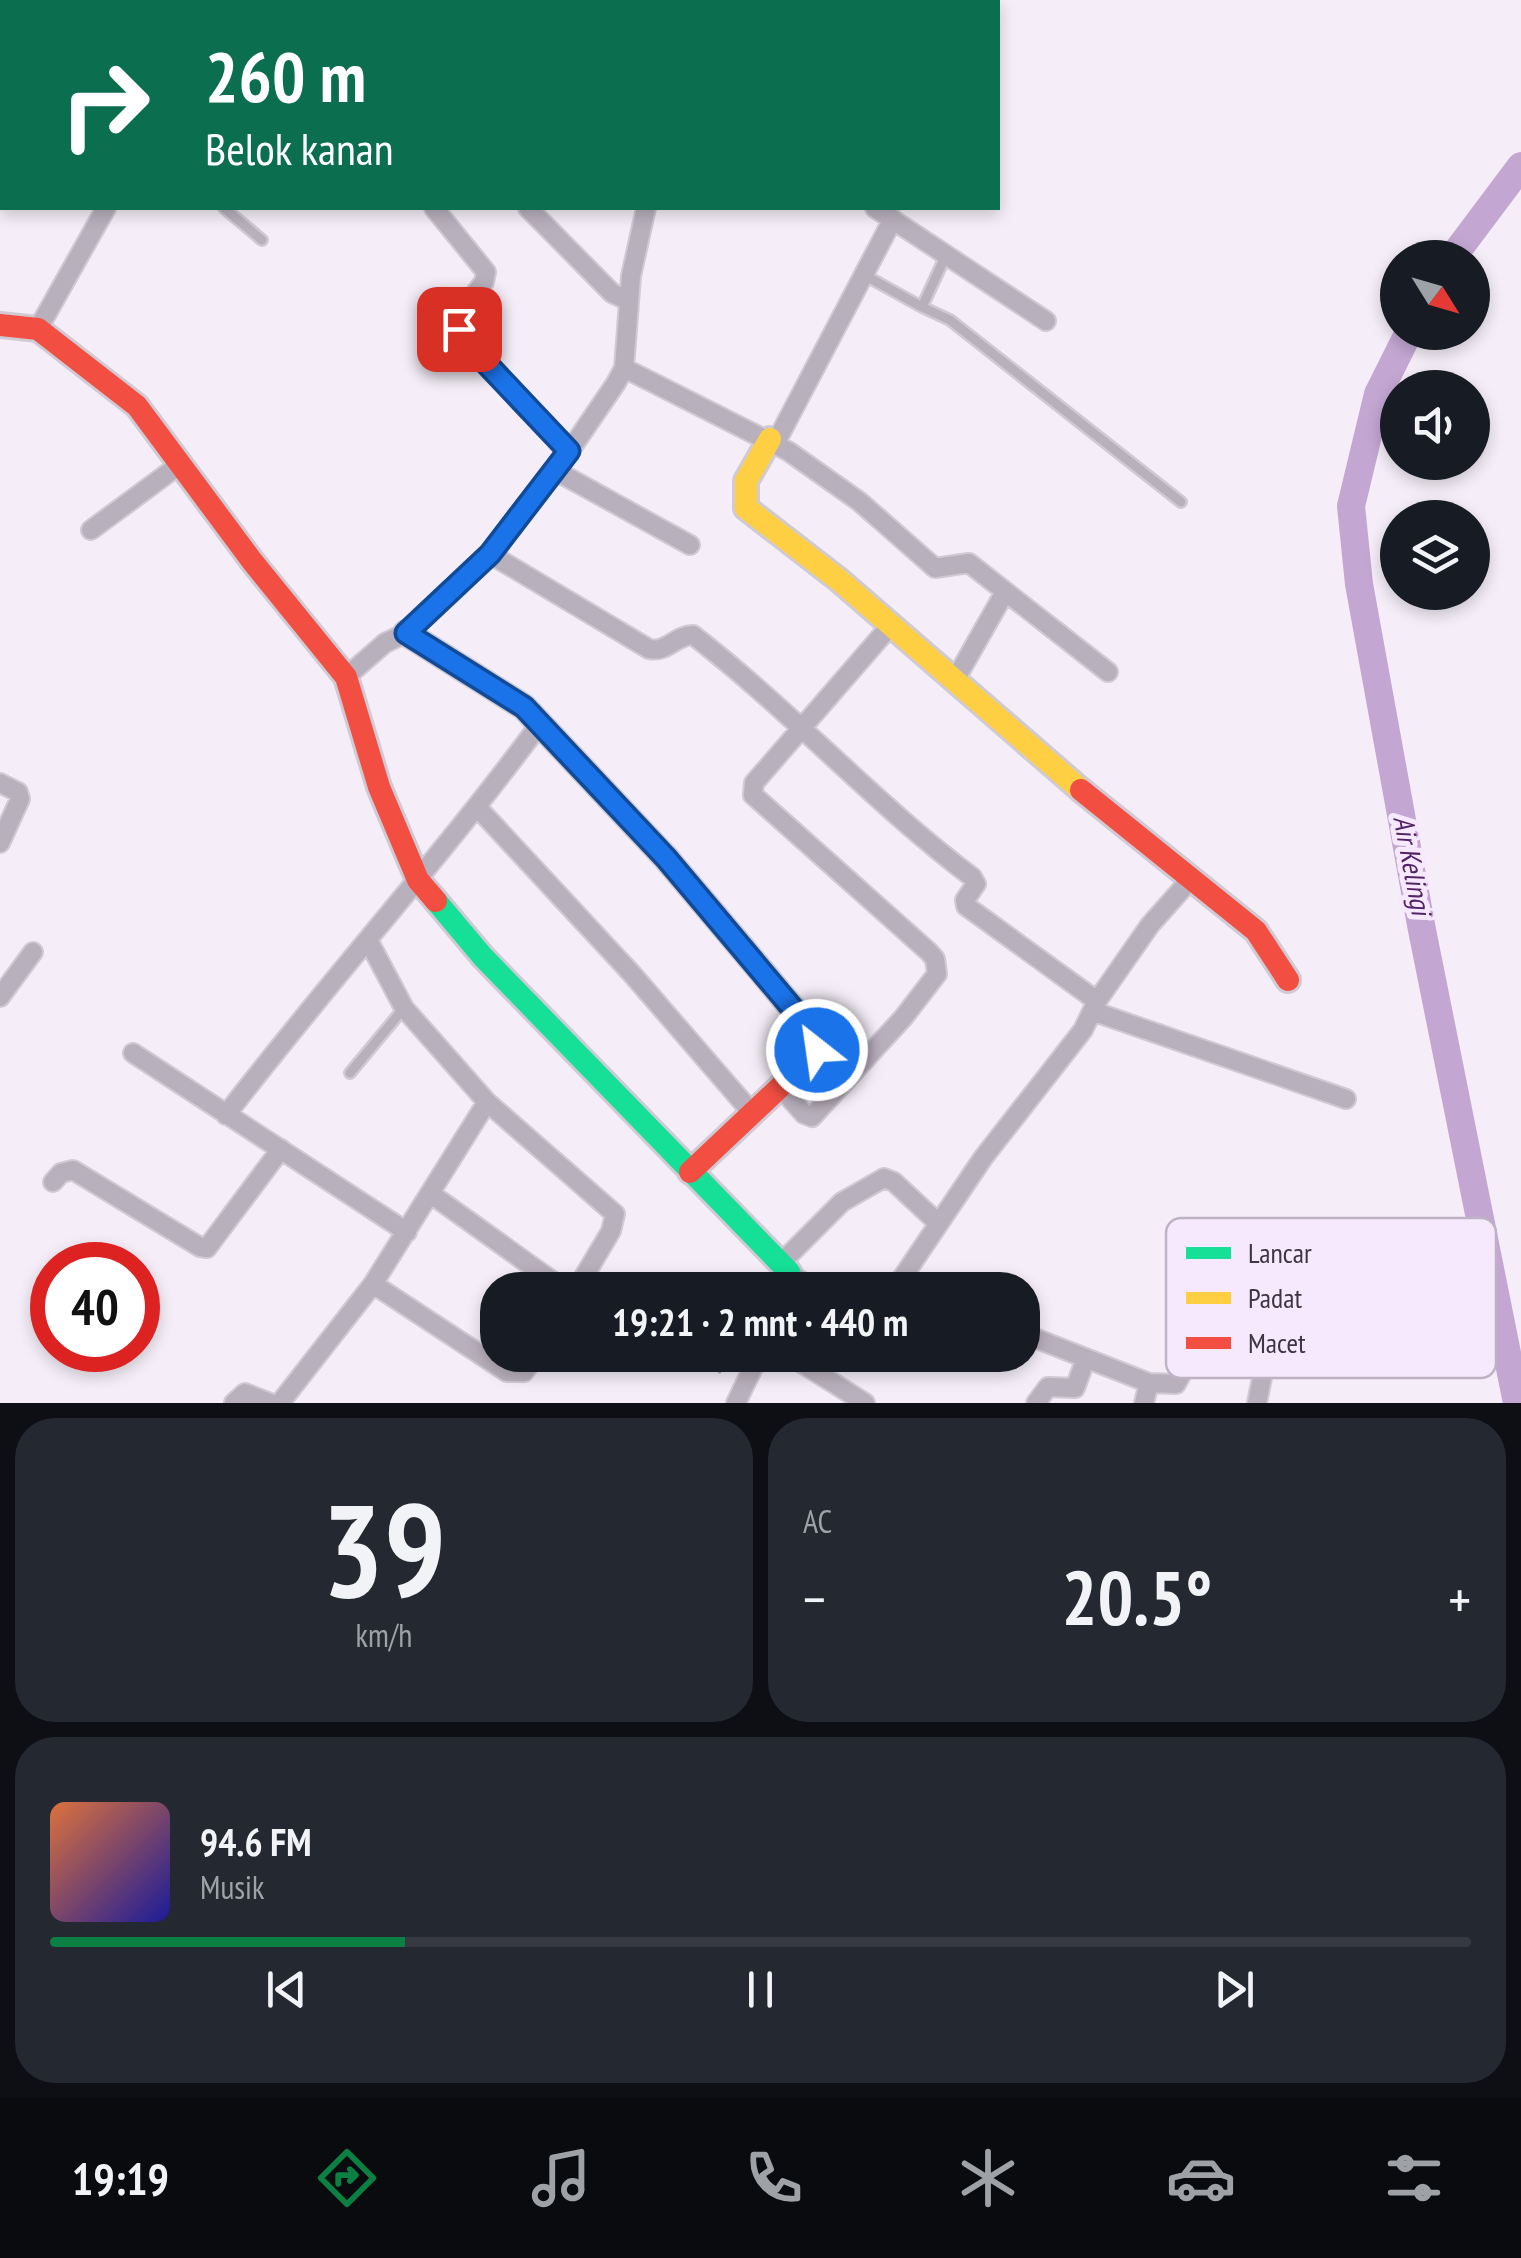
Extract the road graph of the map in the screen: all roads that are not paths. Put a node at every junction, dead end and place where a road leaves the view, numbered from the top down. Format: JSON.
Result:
{"nodes":[{"id":1,"x":105,"y":210,"type":"edge"},
{"id":2,"x":226,"y":210,"type":"edge"},
{"id":3,"x":436,"y":210,"type":"edge"},
{"id":4,"x":530,"y":210,"type":"edge"},
{"id":5,"x":645,"y":210,"type":"edge"},
{"id":6,"x":878,"y":210,"type":"edge"},
{"id":7,"x":893,"y":219,"type":"junction"},
{"id":8,"x":262,"y":240,"type":"dead end"},
{"id":9,"x":948,"y":252,"type":"junction"},
{"id":10,"x":866,"y":276,"type":"junction"},
{"id":11,"x":628,"y":301,"type":"junction"},
{"id":12,"x":922,"y":307,"type":"junction"},
{"id":13,"x":1046,"y":321,"type":"dead end"},
{"id":14,"x":0,"y":325,"type":"edge"},
{"id":15,"x":38,"y":328,"type":"junction"},
{"id":16,"x":624,"y":368,"type":"junction"},
{"id":17,"x":773,"y":441,"type":"junction"},
{"id":18,"x":569,"y":451,"type":"junction"},
{"id":19,"x":180,"y":465,"type":"junction"},
{"id":20,"x":556,"y":470,"type":"junction"},
{"id":21,"x":1181,"y":502,"type":"dead end"},
{"id":22,"x":91,"y":530,"type":"dead end"},
{"id":23,"x":690,"y":546,"type":"dead end"},
{"id":24,"x":490,"y":554,"type":"junction"},
{"id":25,"x":1006,"y":592,"type":"junction"},
{"id":26,"x":891,"y":626,"type":"junction"},
{"id":27,"x":406,"y":633,"type":"junction"},
{"id":28,"x":1108,"y":672,"type":"dead end"},
{"id":29,"x":346,"y":676,"type":"junction"},
{"id":30,"x":955,"y":680,"type":"junction"},
{"id":31,"x":540,"y":724,"type":"junction"},
{"id":32,"x":802,"y":726,"type":"junction"},
{"id":33,"x":0,"y":783,"type":"edge"},
{"id":34,"x":478,"y":808,"type":"junction"},
{"id":35,"x":0,"y":843,"type":"edge"},
{"id":36,"x":418,"y":880,"type":"junction"},
{"id":37,"x":1190,"y":880,"type":"junction"},
{"id":38,"x":368,"y":940,"type":"junction"},
{"id":39,"x":33,"y":952,"type":"dead end"},
{"id":40,"x":1288,"y":980,"type":"dead end"},
{"id":41,"x":0,"y":996,"type":"edge"},
{"id":42,"x":1096,"y":1006,"type":"junction"},
{"id":43,"x":404,"y":1008,"type":"junction"},
{"id":44,"x":134,"y":1053,"type":"dead end"},
{"id":45,"x":350,"y":1074,"type":"dead end"},
{"id":46,"x":781,"y":1088,"type":"junction"},
{"id":47,"x":1346,"y":1099,"type":"dead end"},
{"id":48,"x":487,"y":1102,"type":"junction"},
{"id":49,"x":753,"y":1114,"type":"junction"},
{"id":50,"x":226,"y":1115,"type":"junction"},
{"id":51,"x":281,"y":1149,"type":"junction"},
{"id":52,"x":690,"y":1172,"type":"junction"},
{"id":53,"x":53,"y":1182,"type":"dead end"},
{"id":54,"x":431,"y":1194,"type":"junction"},
{"id":55,"x":938,"y":1223,"type":"junction"},
{"id":56,"x":407,"y":1232,"type":"junction"},
{"id":57,"x":540,"y":1272,"type":"edge"},
{"id":58,"x":587,"y":1272,"type":"edge"},
{"id":59,"x":782,"y":1272,"type":"edge"},
{"id":60,"x":787,"y":1272,"type":"edge"},
{"id":61,"x":911,"y":1272,"type":"edge"},
{"id":62,"x":373,"y":1284,"type":"junction"},
{"id":63,"x":1040,"y":1340,"type":"edge"},
{"id":64,"x":480,"y":1354,"type":"edge"},
{"id":65,"x":1086,"y":1358,"type":"junction"},
{"id":66,"x":751,"y":1372,"type":"edge"},
{"id":67,"x":816,"y":1372,"type":"edge"},
{"id":68,"x":1179,"y":1378,"type":"edge"},
{"id":69,"x":1262,"y":1378,"type":"edge"},
{"id":70,"x":1149,"y":1383,"type":"junction"},
{"id":71,"x":234,"y":1403,"type":"edge"},
{"id":72,"x":270,"y":1403,"type":"edge"},
{"id":73,"x":280,"y":1403,"type":"edge"},
{"id":74,"x":736,"y":1403,"type":"edge"},
{"id":75,"x":865,"y":1403,"type":"edge"},
{"id":76,"x":1036,"y":1403,"type":"edge"},
{"id":77,"x":1144,"y":1403,"type":"edge"},
{"id":78,"x":1257,"y":1403,"type":"edge"}],
"edges":[{"from":1,"to":15,"type":"street"},
{"from":2,"to":8,"type":"lane"},
{"from":3,"to":18,"type":"street"},
{"from":4,"to":11,"type":"street"},
{"from":5,"to":11,"type":"street"},
{"from":6,"to":7,"type":"street"},
{"from":7,"to":9,"type":"street"},
{"from":7,"to":10,"type":"street"},
{"from":9,"to":12,"type":"lane"},
{"from":9,"to":13,"type":"street"},
{"from":10,"to":12,"type":"lane"},
{"from":10,"to":17,"type":"street"},
{"from":11,"to":16,"type":"street"},
{"from":12,"to":21,"type":"lane"},
{"from":14,"to":15,"type":"street"},
{"from":15,"to":19,"type":"street"},
{"from":16,"to":17,"type":"street"},
{"from":16,"to":18,"type":"street"},
{"from":17,"to":25,"type":"street"},
{"from":17,"to":26,"type":"street"},
{"from":18,"to":20,"type":"street"},
{"from":19,"to":22,"type":"street"},
{"from":19,"to":29,"type":"street"},
{"from":20,"to":23,"type":"street"},
{"from":20,"to":24,"type":"street"},
{"from":24,"to":27,"type":"street"},
{"from":24,"to":32,"type":"street"},
{"from":25,"to":28,"type":"street"},
{"from":25,"to":30,"type":"street"},
{"from":26,"to":30,"type":"street"},
{"from":26,"to":32,"type":"street"},
{"from":27,"to":29,"type":"street"},
{"from":27,"to":31,"type":"street"},
{"from":29,"to":36,"type":"street"},
{"from":30,"to":37,"type":"street"},
{"from":31,"to":34,"type":"street"},
{"from":31,"to":46,"type":"street"},
{"from":32,"to":42,"type":"street"},
{"from":32,"to":46,"type":"street"},
{"from":33,"to":35,"type":"street"},
{"from":34,"to":36,"type":"street"},
{"from":34,"to":49,"type":"street"},
{"from":36,"to":38,"type":"street"},
{"from":36,"to":52,"type":"street"},
{"from":37,"to":40,"type":"street"},
{"from":37,"to":42,"type":"street"},
{"from":38,"to":43,"type":"street"},
{"from":38,"to":50,"type":"street"},
{"from":39,"to":41,"type":"street"},
{"from":42,"to":47,"type":"street"},
{"from":42,"to":55,"type":"street"},
{"from":43,"to":45,"type":"lane"},
{"from":43,"to":48,"type":"street"},
{"from":44,"to":50,"type":"street"},
{"from":46,"to":49,"type":"street"},
{"from":48,"to":54,"type":"street"},
{"from":48,"to":58,"type":"street"},
{"from":49,"to":52,"type":"street"},
{"from":50,"to":51,"type":"street"},
{"from":51,"to":53,"type":"street"},
{"from":51,"to":56,"type":"street"},
{"from":52,"to":59,"type":"street"},
{"from":54,"to":56,"type":"street"},
{"from":54,"to":57,"type":"street"},
{"from":55,"to":60,"type":"street"},
{"from":55,"to":61,"type":"street"},
{"from":56,"to":62,"type":"street"},
{"from":62,"to":64,"type":"street"},
{"from":62,"to":73,"type":"street"},
{"from":63,"to":65,"type":"street"},
{"from":65,"to":70,"type":"street"},
{"from":65,"to":76,"type":"street"},
{"from":66,"to":74,"type":"street"},
{"from":67,"to":75,"type":"street"},
{"from":68,"to":70,"type":"street"},
{"from":69,"to":78,"type":"street"},
{"from":70,"to":77,"type":"street"},
{"from":71,"to":72,"type":"street"}]}
